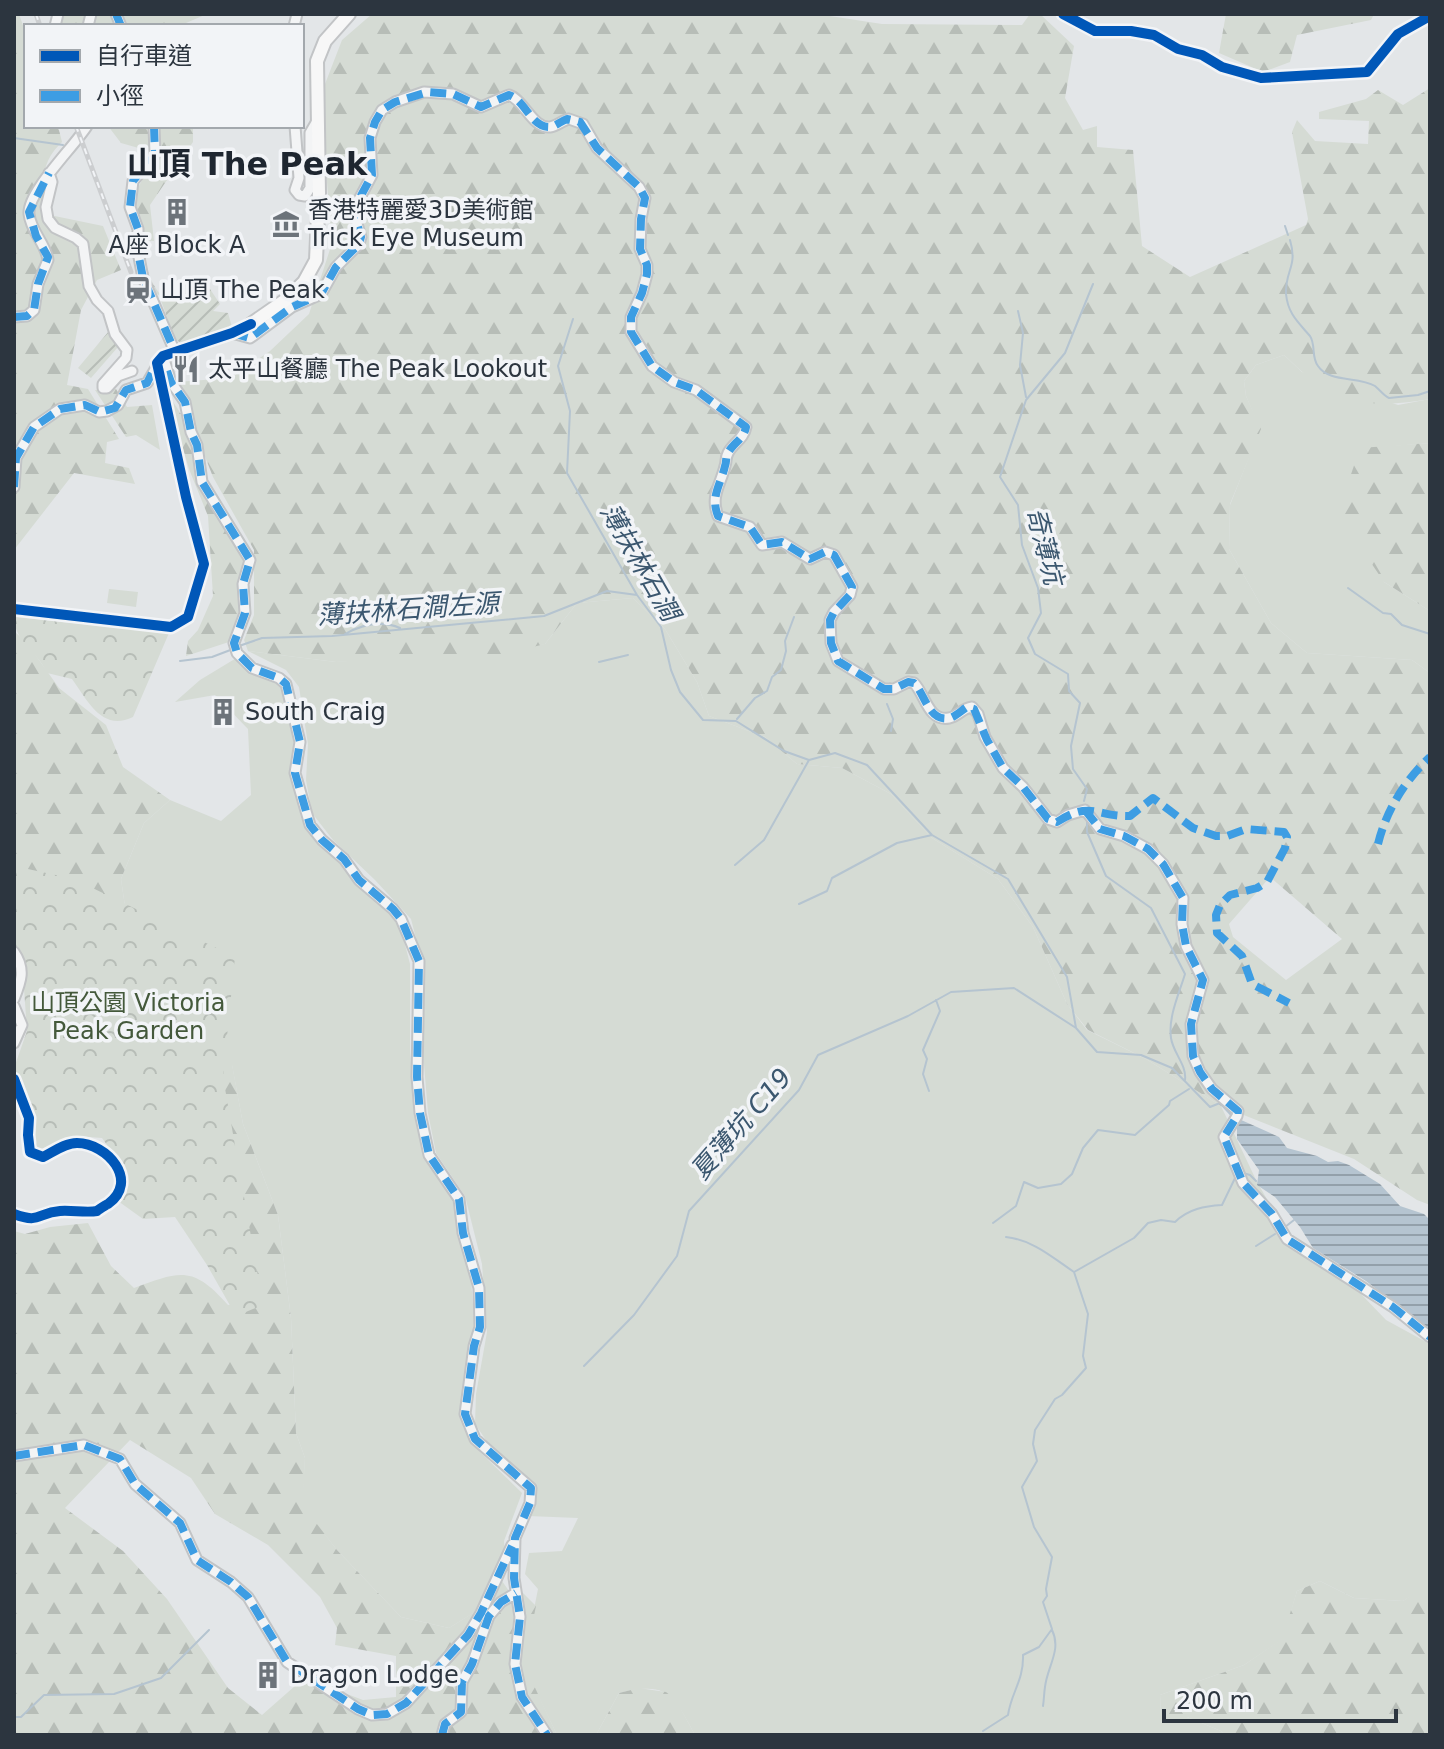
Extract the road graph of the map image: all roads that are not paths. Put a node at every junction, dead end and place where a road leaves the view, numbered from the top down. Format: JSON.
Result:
{"nodes":[{"id":1,"x":1063,"y":14,"type":"edge"},
{"id":2,"x":1084,"y":14,"type":"edge"},
{"id":3,"x":348,"y":15,"type":"edge"},
{"id":4,"x":1430,"y":16,"type":"edge"},
{"id":5,"x":1080,"y":25,"type":"junction"},
{"id":6,"x":318,"y":121,"type":"junction"},
{"id":7,"x":86,"y":128,"type":"edge"},
{"id":8,"x":154,"y":128,"type":"edge"},
{"id":9,"x":295,"y":128,"type":"edge"},
{"id":10,"x":49,"y":173,"type":"junction"},
{"id":11,"x":14,"y":317,"type":"edge"},
{"id":12,"x":251,"y":324,"type":"joint"},
{"id":13,"x":232,"y":333,"type":"junction"},
{"id":14,"x":175,"y":352,"type":"junction"},
{"id":15,"x":160,"y":359,"type":"junction"},
{"id":16,"x":132,"y":371,"type":"dead end"},
{"id":17,"x":14,"y":487,"type":"edge"},
{"id":18,"x":14,"y":609,"type":"edge"},
{"id":19,"x":14,"y":952,"type":"edge"},
{"id":20,"x":14,"y":999,"type":"edge"},
{"id":21,"x":14,"y":1006,"type":"edge"},
{"id":22,"x":14,"y":1043,"type":"edge"},
{"id":23,"x":14,"y":1079,"type":"edge"},
{"id":24,"x":14,"y":1214,"type":"edge"},
{"id":25,"x":1430,"y":1337,"type":"edge"},
{"id":26,"x":14,"y":1456,"type":"edge"},
{"id":27,"x":515,"y":1538,"type":"junction"},
{"id":28,"x":516,"y":1593,"type":"junction"},
{"id":29,"x":442,"y":1735,"type":"edge"},
{"id":30,"x":547,"y":1735,"type":"edge"}],
"edges":[{"from":1,"to":5,"type":"street"},
{"from":2,"to":5,"type":"street"},
{"from":3,"to":6,"type":"main road"},
{"from":4,"to":5,"type":"street"},
{"from":6,"to":9,"type":"street"},
{"from":6,"to":12,"type":"main road"},
{"from":7,"to":10,"type":"street"},
{"from":8,"to":14,"type":"street"},
{"from":10,"to":11,"type":"street"},
{"from":10,"to":16,"type":"street"},
{"from":12,"to":13,"type":"street"},
{"from":13,"to":14,"type":"street"},
{"from":13,"to":25,"type":"street"},
{"from":14,"to":15,"type":"street"},
{"from":15,"to":17,"type":"street"},
{"from":15,"to":18,"type":"street"},
{"from":15,"to":27,"type":"street"},
{"from":19,"to":20,"type":"street"},
{"from":21,"to":22,"type":"street"},
{"from":23,"to":24,"type":"street"},
{"from":26,"to":27,"type":"street"},
{"from":27,"to":28,"type":"street"},
{"from":28,"to":29,"type":"street"},
{"from":28,"to":30,"type":"street"}]}
